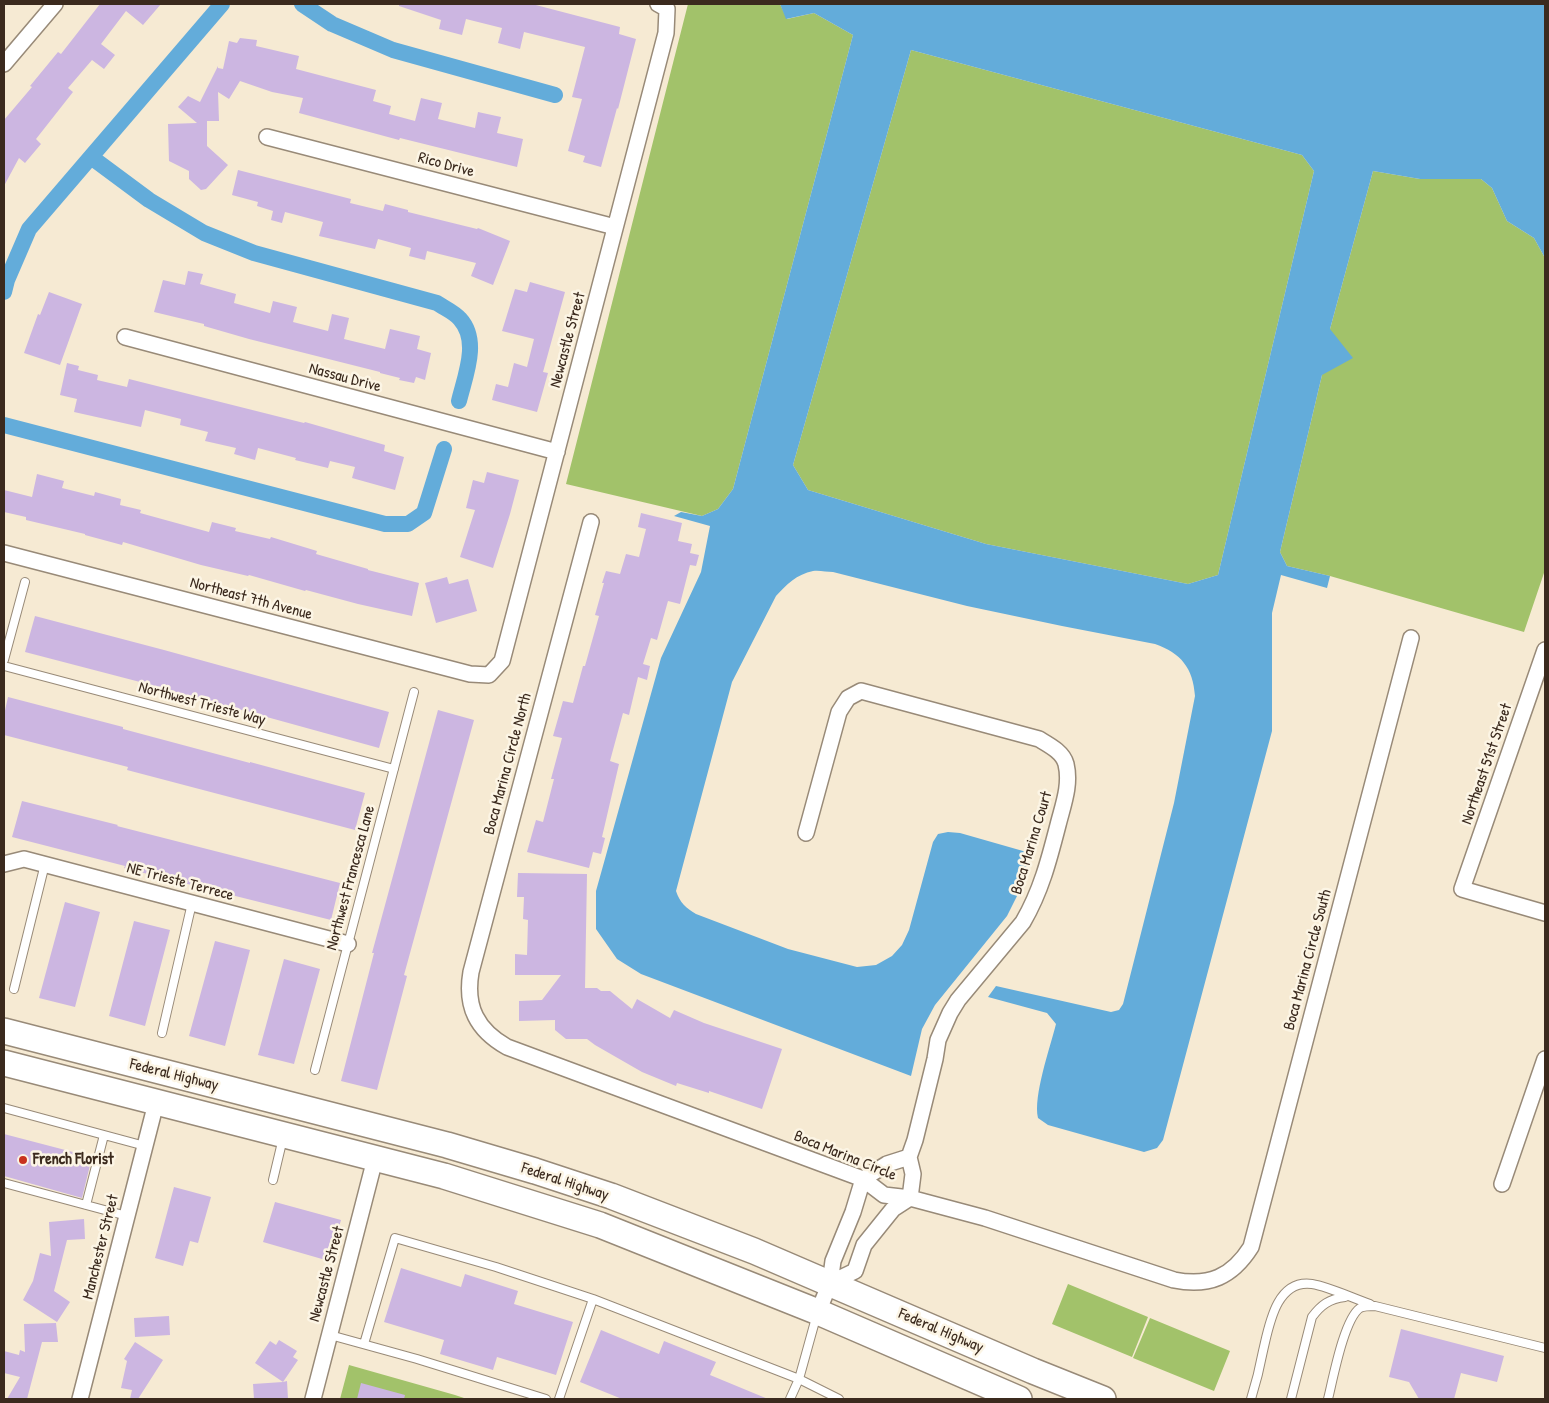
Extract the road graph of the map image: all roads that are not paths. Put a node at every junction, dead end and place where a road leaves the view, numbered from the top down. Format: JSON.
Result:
{"nodes":[{"id":1,"x":55,"y":4,"type":"edge"},
{"id":2,"x":662,"y":7,"type":"edge"},
{"id":3,"x":4,"y":64,"type":"edge"},
{"id":4,"x":267,"y":137,"type":"dead end"},
{"id":5,"x":615,"y":227,"type":"junction"},
{"id":6,"x":124,"y":337,"type":"dead end"},
{"id":7,"x":557,"y":452,"type":"junction"},
{"id":8,"x":592,"y":522,"type":"dead end"},
{"id":9,"x":4,"y":553,"type":"edge"},
{"id":10,"x":25,"y":582,"type":"dead end"},
{"id":11,"x":1411,"y":638,"type":"dead end"},
{"id":12,"x":1545,"y":650,"type":"edge"},
{"id":13,"x":4,"y":660,"type":"edge"},
{"id":14,"x":4,"y":666,"type":"edge"},
{"id":15,"x":489,"y":675,"type":"joint"},
{"id":16,"x":414,"y":692,"type":"dead end"},
{"id":17,"x":394,"y":770,"type":"junction"},
{"id":18,"x":806,"y":833,"type":"dead end"},
{"id":19,"x":4,"y":864,"type":"edge"},
{"id":20,"x":45,"y":864,"type":"junction"},
{"id":21,"x":192,"y":903,"type":"junction"},
{"id":22,"x":1545,"y":913,"type":"edge"},
{"id":23,"x":348,"y":944,"type":"junction"},
{"id":24,"x":14,"y":989,"type":"dead end"},
{"id":25,"x":475,"y":1016,"type":"joint"},
{"id":26,"x":4,"y":1031,"type":"edge"},
{"id":27,"x":162,"y":1033,"type":"dead end"},
{"id":28,"x":1545,"y":1059,"type":"edge"},
{"id":29,"x":4,"y":1063,"type":"edge"},
{"id":30,"x":316,"y":1070,"type":"dead end"},
{"id":31,"x":156,"y":1103,"type":"junction"},
{"id":32,"x":4,"y":1108,"type":"edge"},
{"id":33,"x":386,"y":1129,"type":"junction"},
{"id":34,"x":104,"y":1135,"type":"junction"},
{"id":35,"x":284,"y":1135,"type":"junction"},
{"id":36,"x":313,"y":1143,"type":"junction"},
{"id":37,"x":447,"y":1145,"type":"junction"},
{"id":38,"x":145,"y":1146,"type":"junction"},
{"id":39,"x":909,"y":1157,"type":"junction"},
{"id":40,"x":376,"y":1158,"type":"junction"},
{"id":41,"x":863,"y":1179,"type":"junction"},
{"id":42,"x":273,"y":1180,"type":"dead end"},
{"id":43,"x":4,"y":1183,"type":"edge"},
{"id":44,"x":1502,"y":1184,"type":"dead end"},
{"id":45,"x":910,"y":1198,"type":"junction"},
{"id":46,"x":86,"y":1205,"type":"junction"},
{"id":47,"x":127,"y":1216,"type":"junction"},
{"id":48,"x":1219,"y":1278,"type":"joint"},
{"id":49,"x":830,"y":1283,"type":"junction"},
{"id":50,"x":1347,"y":1296,"type":"junction"},
{"id":51,"x":594,"y":1299,"type":"junction"},
{"id":52,"x":1374,"y":1306,"type":"junction"},
{"id":53,"x":818,"y":1312,"type":"junction"},
{"id":54,"x":330,"y":1335,"type":"junction"},
{"id":55,"x":364,"y":1344,"type":"junction"},
{"id":56,"x":1545,"y":1348,"type":"edge"},
{"id":57,"x":799,"y":1379,"type":"junction"},
{"id":58,"x":80,"y":1399,"type":"edge"},
{"id":59,"x":313,"y":1399,"type":"edge"},
{"id":60,"x":546,"y":1399,"type":"edge"},
{"id":61,"x":559,"y":1399,"type":"edge"},
{"id":62,"x":790,"y":1399,"type":"edge"},
{"id":63,"x":838,"y":1399,"type":"edge"},
{"id":64,"x":1019,"y":1399,"type":"edge"},
{"id":65,"x":1103,"y":1399,"type":"edge"},
{"id":66,"x":1251,"y":1399,"type":"edge"},
{"id":67,"x":1291,"y":1399,"type":"edge"},
{"id":68,"x":1328,"y":1399,"type":"edge"}],
"edges":[{"from":1,"to":3,"type":"street"},
{"from":2,"to":5,"type":"street","name":"Newcastle Street"},
{"from":4,"to":5,"type":"street","name":"Rico Drive"},
{"from":5,"to":7,"type":"street","name":"Newcastle Street"},
{"from":6,"to":7,"type":"street","name":"Nassau Drive"},
{"from":7,"to":15,"type":"street","name":"Newcastle Street"},
{"from":8,"to":25,"type":"street","name":"Boca Marina Circle North"},
{"from":9,"to":15,"type":"street","name":"Northeast 7th Avenue"},
{"from":10,"to":13,"type":"lane"},
{"from":11,"to":48,"type":"street","name":"Boca Marina Circle South"},
{"from":12,"to":22,"type":"street","name":"Northeast 51st Street"},
{"from":14,"to":17,"type":"lane","name":"Northwest Trieste Way"},
{"from":16,"to":17,"type":"lane","name":"Northwest Francesca Lane"},
{"from":17,"to":23,"type":"lane","name":"Northwest Francesca Lane"},
{"from":18,"to":39,"type":"street","name":"Boca Marina Court"},
{"from":19,"to":20,"type":"street","name":"NE Trieste Terrece"},
{"from":20,"to":21,"type":"street","name":"NE Trieste Terrece"},
{"from":20,"to":24,"type":"lane"},
{"from":21,"to":23,"type":"street","name":"NE Trieste Terrece"},
{"from":21,"to":27,"type":"lane"},
{"from":23,"to":30,"type":"lane","name":"Northwest Francesca Lane"},
{"from":25,"to":41,"type":"street","name":"Boca Marina Circle"},
{"from":26,"to":33,"type":"main road","name":"Federal Highway"},
{"from":28,"to":44,"type":"street"},
{"from":29,"to":31,"type":"main road","name":"Federal Highway"},
{"from":31,"to":35,"type":"main road","name":"Federal Highway"},
{"from":31,"to":38,"type":"street","name":"Manchester Street"},
{"from":32,"to":34,"type":"lane"},
{"from":33,"to":36,"type":"main road"},
{"from":33,"to":37,"type":"main road","name":"Federal Highway"},
{"from":34,"to":38,"type":"lane"},
{"from":34,"to":46,"type":"lane"},
{"from":35,"to":36,"type":"main road","name":"Federal Highway"},
{"from":35,"to":42,"type":"lane"},
{"from":36,"to":40,"type":"main road","name":"Federal Highway"},
{"from":37,"to":40,"type":"main road"},
{"from":37,"to":49,"type":"main road","name":"Federal Highway"},
{"from":38,"to":47,"type":"street","name":"Manchester Street"},
{"from":39,"to":41,"type":"street"},
{"from":39,"to":45,"type":"street","name":"Boca Marina Court"},
{"from":40,"to":53,"type":"main road","name":"Federal Highway"},
{"from":40,"to":54,"type":"street","name":"Newcastle Street"},
{"from":41,"to":45,"type":"street","name":"Boca Marina Circle"},
{"from":41,"to":49,"type":"street"},
{"from":43,"to":46,"type":"lane"},
{"from":45,"to":48,"type":"street","name":"Boca Marina Circle"},
{"from":45,"to":49,"type":"street"},
{"from":46,"to":47,"type":"lane"},
{"from":47,"to":58,"type":"street","name":"Manchester Street"},
{"from":49,"to":53,"type":"street"},
{"from":49,"to":65,"type":"main road","name":"Federal Highway"},
{"from":50,"to":52,"type":"lane"},
{"from":50,"to":66,"type":"lane"},
{"from":50,"to":67,"type":"lane"},
{"from":51,"to":55,"type":"lane"},
{"from":51,"to":57,"type":"lane"},
{"from":51,"to":61,"type":"lane"},
{"from":52,"to":56,"type":"lane"},
{"from":52,"to":68,"type":"lane"},
{"from":53,"to":57,"type":"lane"},
{"from":53,"to":64,"type":"main road","name":"Federal Highway"},
{"from":54,"to":55,"type":"lane"},
{"from":54,"to":59,"type":"street","name":"Newcastle Street"},
{"from":55,"to":60,"type":"lane"},
{"from":57,"to":62,"type":"lane"},
{"from":57,"to":63,"type":"lane"}]}
